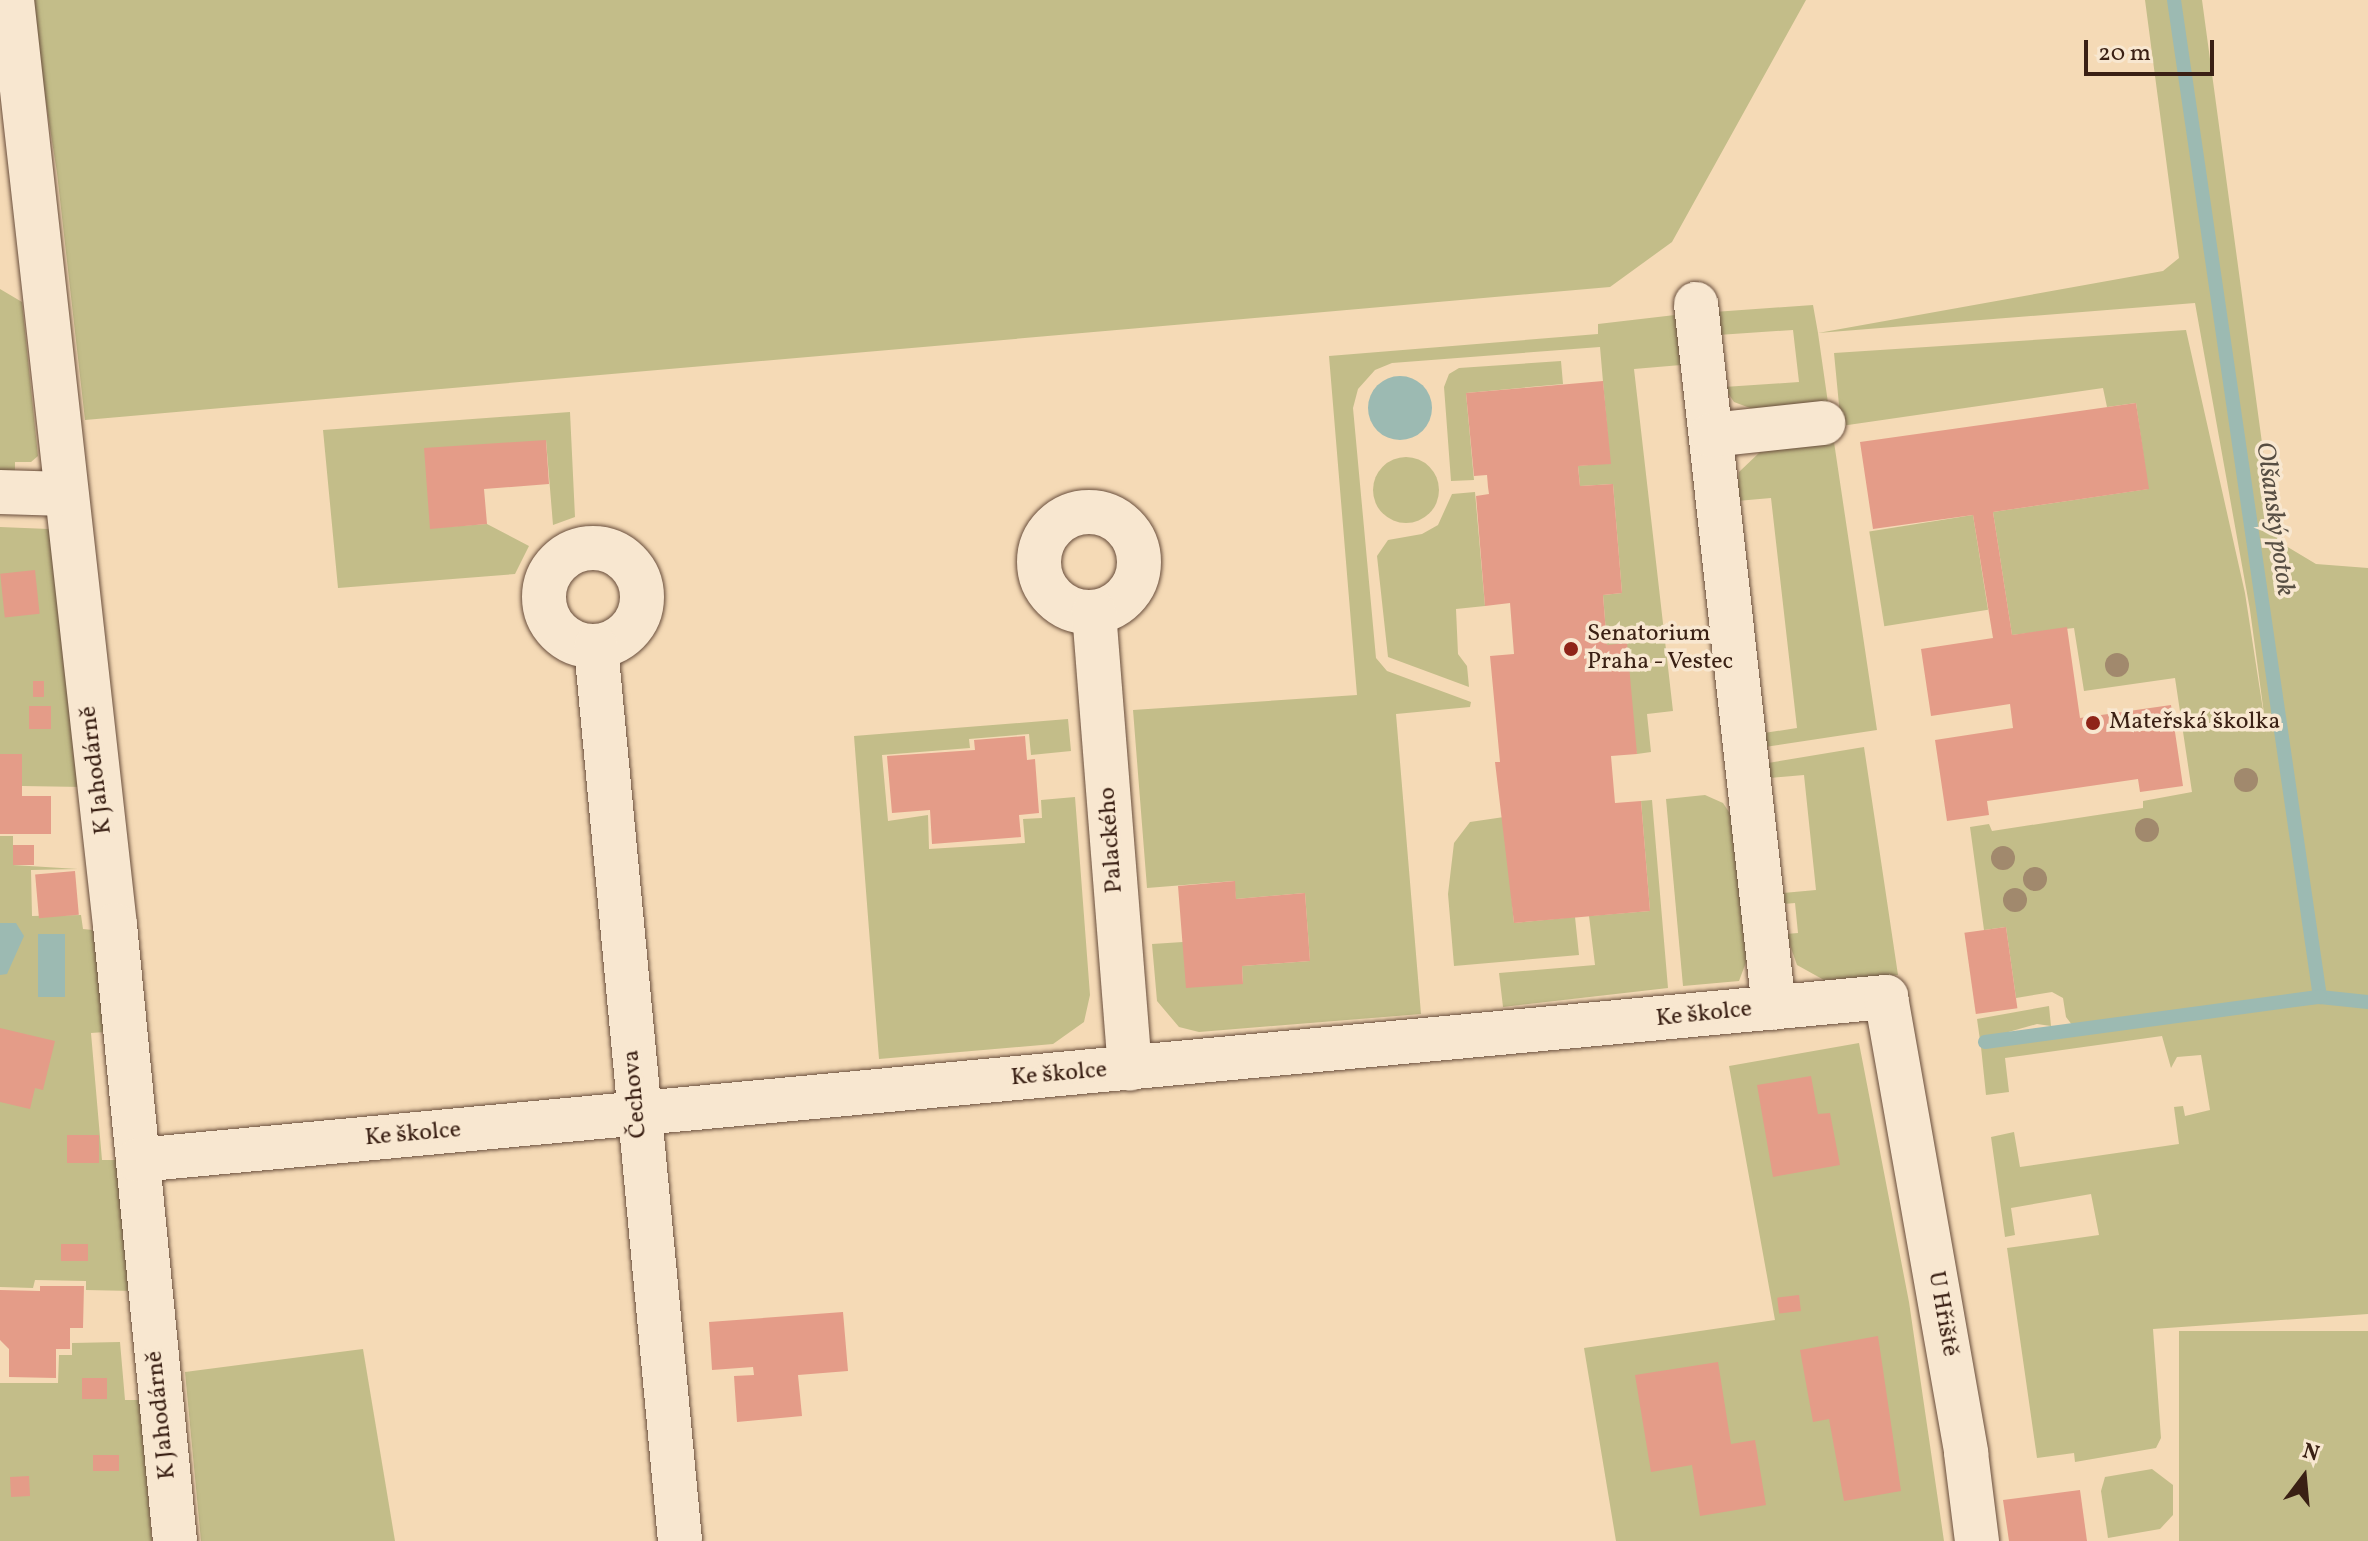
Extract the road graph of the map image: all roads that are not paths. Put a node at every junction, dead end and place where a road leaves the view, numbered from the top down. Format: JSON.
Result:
{"nodes":[{"id":1,"x":12,"y":0,"type":"edge"},
{"id":2,"x":18,"y":248,"type":"edge"},
{"id":3,"x":1696,"y":304,"type":"dead end"},
{"id":4,"x":1823,"y":423,"type":"dead end"},
{"id":5,"x":1711,"y":435,"type":"junction"},
{"id":6,"x":0,"y":492,"type":"edge"},
{"id":7,"x":66,"y":494,"type":"junction"},
{"id":8,"x":1094,"y":612,"type":"dead end"},
{"id":9,"x":596,"y":647,"type":"dead end"},
{"id":10,"x":1774,"y":1008,"type":"junction"},
{"id":11,"x":1130,"y":1069,"type":"junction"},
{"id":12,"x":1899,"y":1089,"type":"joint"},
{"id":13,"x":638,"y":1113,"type":"junction"},
{"id":14,"x":138,"y":1160,"type":"junction"},
{"id":15,"x":175,"y":1541,"type":"edge"},
{"id":16,"x":680,"y":1541,"type":"edge"},
{"id":17,"x":1977,"y":1541,"type":"edge"}],
"edges":[{"from":1,"to":2,"type":"street","name":"K Jahodárně"},
{"from":2,"to":7,"type":"street","name":"K Jahodárně"},
{"from":3,"to":5,"type":"street"},
{"from":4,"to":5,"type":"street"},
{"from":5,"to":10,"type":"street"},
{"from":6,"to":7,"type":"street"},
{"from":7,"to":14,"type":"street","name":"K Jahodárně"},
{"from":8,"to":11,"type":"street","name":"Palackého"},
{"from":9,"to":13,"type":"street","name":"Čechova"},
{"from":10,"to":11,"type":"street","name":"Ke školce"},
{"from":10,"to":12,"type":"street","name":"Ke školce"},
{"from":11,"to":13,"type":"street","name":"Ke školce"},
{"from":12,"to":17,"type":"street","name":"U Hřiště"},
{"from":13,"to":14,"type":"street","name":"Ke školce"},
{"from":13,"to":16,"type":"street","name":"Čechova"},
{"from":14,"to":15,"type":"street","name":"K Jahodárně"}]}
